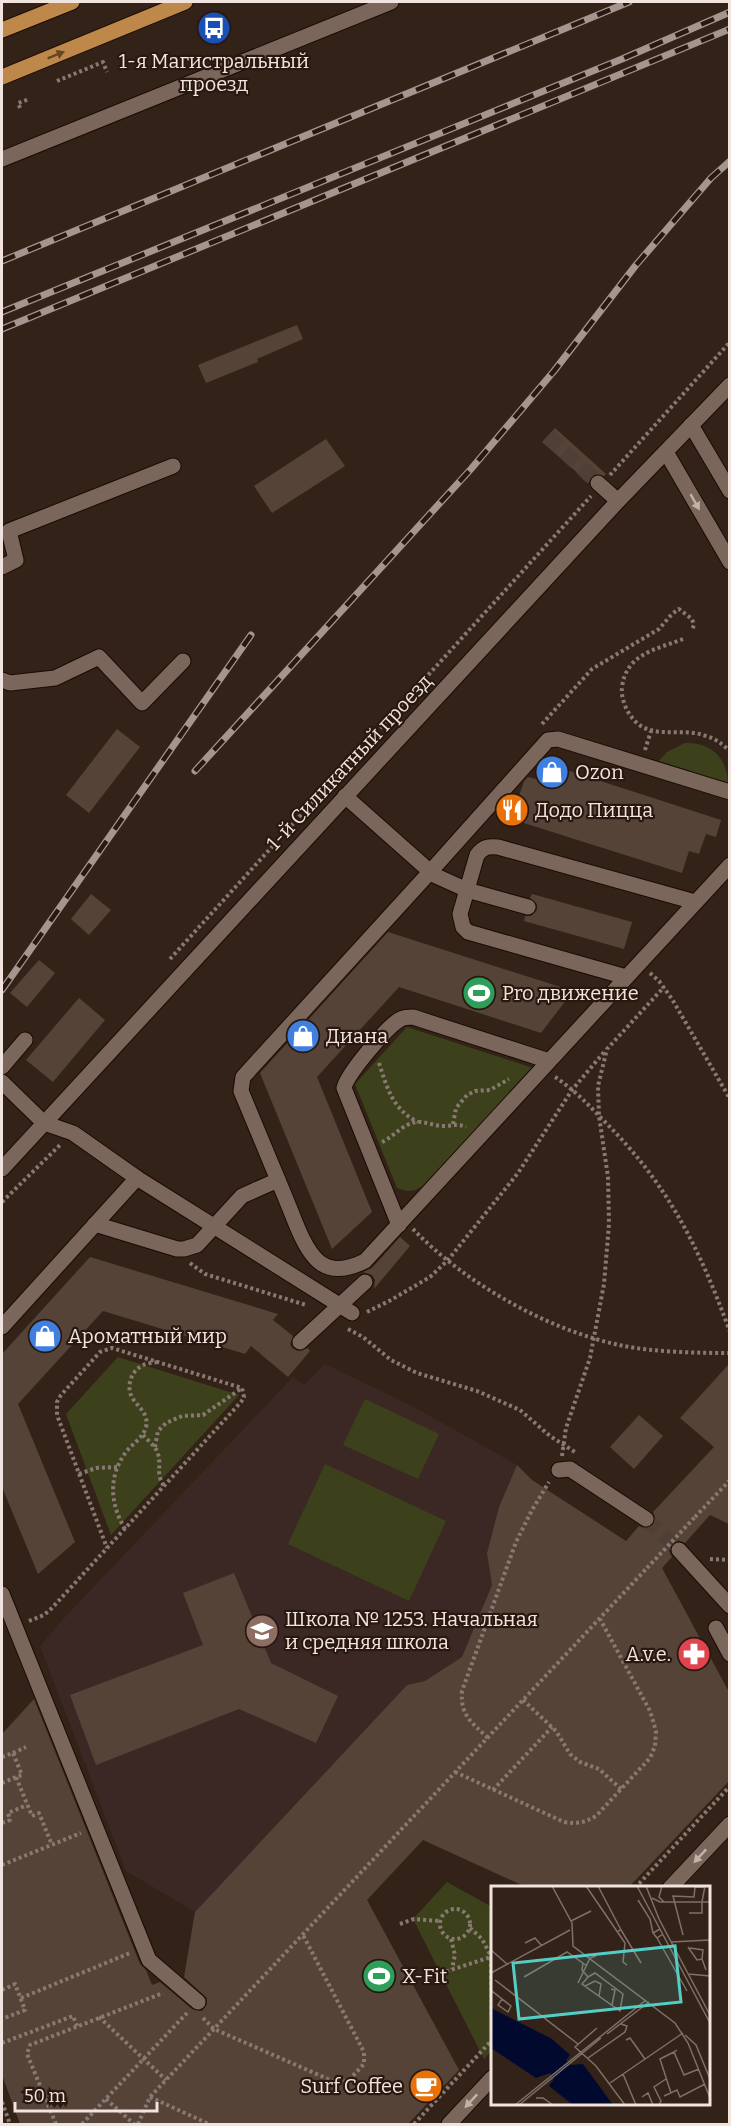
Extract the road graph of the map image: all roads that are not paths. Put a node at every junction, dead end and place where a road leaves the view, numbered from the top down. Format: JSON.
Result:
{"nodes":[{"id":1,"x":72,"y":2,"type":"edge"},
{"id":2,"x":185,"y":2,"type":"edge"},
{"id":3,"x":391,"y":2,"type":"edge"},
{"id":4,"x":2,"y":30,"type":"edge"},
{"id":5,"x":2,"y":77,"type":"edge"},
{"id":6,"x":2,"y":159,"type":"edge"},
{"id":7,"x":729,"y":385,"type":"edge"},
{"id":8,"x":691,"y":425,"type":"junction"},
{"id":9,"x":666,"y":452,"type":"junction"},
{"id":10,"x":173,"y":466,"type":"dead end"},
{"id":11,"x":599,"y":484,"type":"tunnel mouth"},
{"id":12,"x":729,"y":491,"type":"edge"},
{"id":13,"x":618,"y":501,"type":"junction"},
{"id":14,"x":729,"y":562,"type":"edge"},
{"id":15,"x":2,"y":567,"type":"edge"},
{"id":16,"x":183,"y":661,"type":"dead end"},
{"id":17,"x":2,"y":680,"type":"edge"},
{"id":18,"x":729,"y":792,"type":"edge"},
{"id":19,"x":345,"y":796,"type":"junction"},
{"id":20,"x":729,"y":865,"type":"edge"},
{"id":21,"x":430,"y":872,"type":"junction"},
{"id":22,"x":467,"y":890,"type":"junction"},
{"id":23,"x":695,"y":902,"type":"junction"},
{"id":24,"x":528,"y":907,"type":"dead end"},
{"id":25,"x":630,"y":973,"type":"junction"},
{"id":26,"x":25,"y":1040,"type":"dead end"},
{"id":27,"x":546,"y":1065,"type":"junction"},
{"id":28,"x":2,"y":1067,"type":"edge"},
{"id":29,"x":2,"y":1082,"type":"edge"},
{"id":30,"x":44,"y":1123,"type":"junction"},
{"id":31,"x":2,"y":1169,"type":"edge"},
{"id":32,"x":137,"y":1178,"type":"junction"},
{"id":33,"x":278,"y":1180,"type":"junction"},
{"id":34,"x":401,"y":1222,"type":"junction"},
{"id":35,"x":95,"y":1224,"type":"junction"},
{"id":36,"x":214,"y":1227,"type":"junction"},
{"id":37,"x":365,"y":1282,"type":"dead end"},
{"id":38,"x":350,"y":1313,"type":"junction"},
{"id":39,"x":2,"y":1327,"type":"edge"},
{"id":40,"x":300,"y":1342,"type":"dead end"},
{"id":41,"x":561,"y":1469,"type":"road end"},
{"id":42,"x":646,"y":1520,"type":"tunnel mouth"},
{"id":43,"x":679,"y":1550,"type":"tunnel mouth"},
{"id":44,"x":2,"y":1594,"type":"edge"},
{"id":45,"x":729,"y":1606,"type":"edge"},
{"id":46,"x":716,"y":1628,"type":"dead end"},
{"id":47,"x":729,"y":1654,"type":"edge"},
{"id":48,"x":729,"y":1824,"type":"edge"},
{"id":49,"x":671,"y":1886,"type":"edge"},
{"id":50,"x":196,"y":2008,"type":"road end"},
{"id":51,"x":491,"y":2079,"type":"edge"},
{"id":52,"x":448,"y":2124,"type":"edge"}],
"edges":[{"from":1,"to":4,"type":"main road"},
{"from":5,"to":2,"type":"main road","one_way":true},
{"from":3,"to":6,"type":"street"},
{"from":7,"to":8,"type":"street","name":"1-й Силикатный проезд"},
{"from":8,"to":9,"type":"street","name":"1-й Силикатный проезд"},
{"from":8,"to":12,"type":"street"},
{"from":9,"to":13,"type":"street","name":"1-й Силикатный проезд"},
{"from":9,"to":14,"type":"street","one_way":true},
{"from":10,"to":15,"type":"street"},
{"from":11,"to":13,"type":"street"},
{"from":13,"to":19,"type":"street","name":"1-й Силикатный проезд"},
{"from":16,"to":17,"type":"street"},
{"from":18,"to":21,"type":"street"},
{"from":19,"to":21,"type":"street"},
{"from":19,"to":30,"type":"street","name":"1-й Силикатный проезд"},
{"from":20,"to":23,"type":"street"},
{"from":21,"to":22,"type":"street"},
{"from":21,"to":33,"type":"street"},
{"from":22,"to":23,"type":"street"},
{"from":22,"to":24,"type":"street"},
{"from":22,"to":25,"type":"street"},
{"from":23,"to":25,"type":"street"},
{"from":25,"to":27,"type":"street"},
{"from":26,"to":28,"type":"street"},
{"from":27,"to":34,"type":"street"},
{"from":27,"to":34,"type":"street"},
{"from":29,"to":30,"type":"street"},
{"from":30,"to":31,"type":"street","name":"1-й Силикатный проезд"},
{"from":30,"to":32,"type":"street"},
{"from":32,"to":35,"type":"street"},
{"from":32,"to":36,"type":"street"},
{"from":33,"to":34,"type":"street"},
{"from":33,"to":36,"type":"street"},
{"from":35,"to":36,"type":"street"},
{"from":35,"to":39,"type":"street"},
{"from":36,"to":38,"type":"street"},
{"from":37,"to":38,"type":"street"},
{"from":38,"to":40,"type":"street"},
{"from":41,"to":42,"type":"street"},
{"from":43,"to":45,"type":"street"},
{"from":44,"to":50,"type":"street"},
{"from":46,"to":47,"type":"street"},
{"from":48,"to":49,"type":"street","one_way":true},
{"from":51,"to":52,"type":"street","one_way":true}]}
